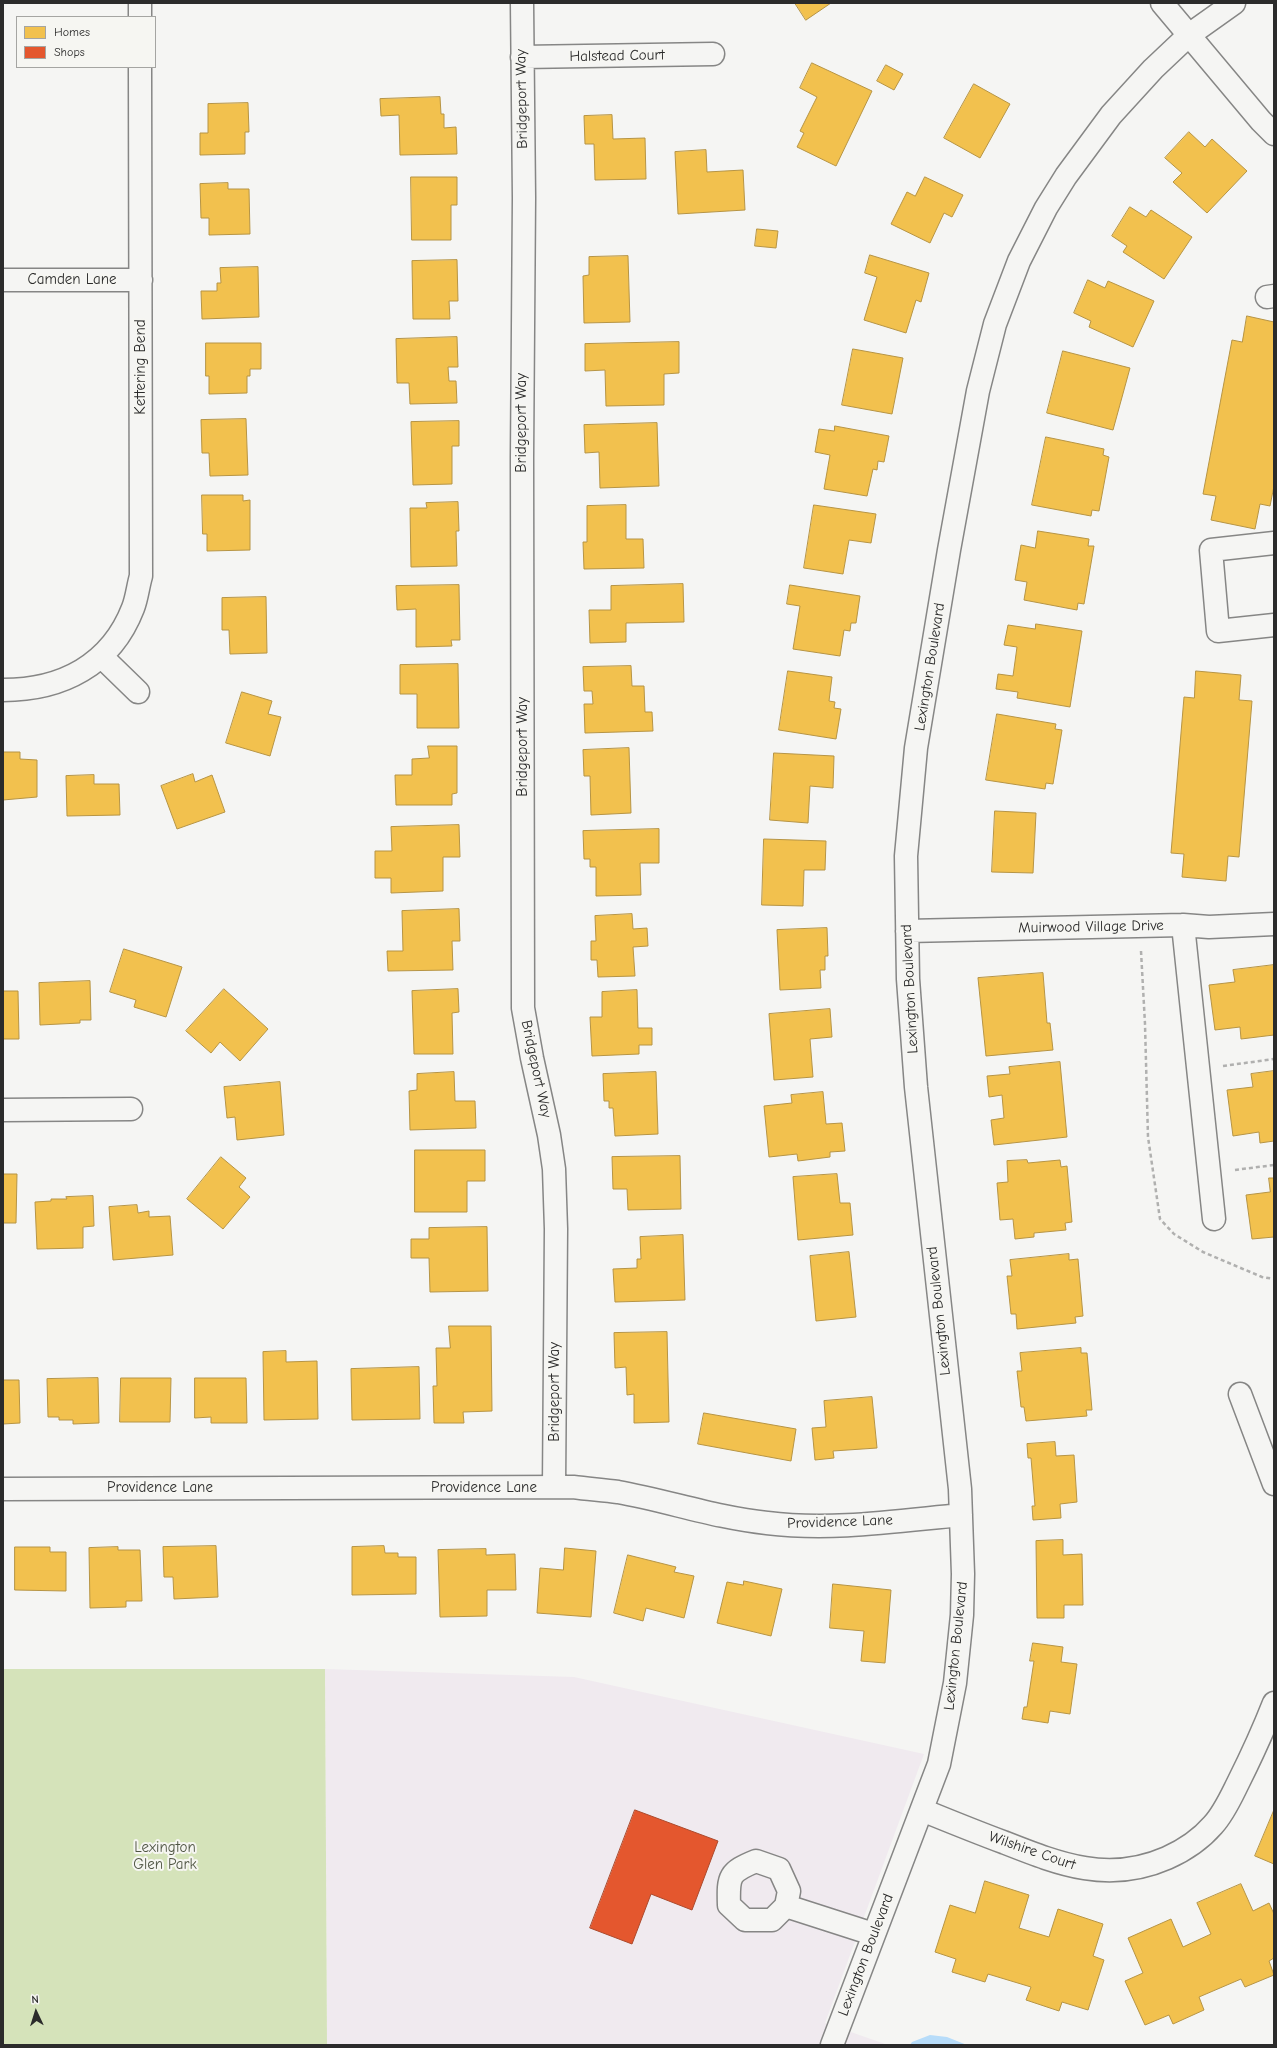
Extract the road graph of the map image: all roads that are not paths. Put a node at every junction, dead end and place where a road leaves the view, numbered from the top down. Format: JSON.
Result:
{"nodes":[{"id":1,"x":140,"y":3,"type":"edge"},
{"id":2,"x":522,"y":3,"type":"edge"},
{"id":3,"x":1162,"y":3,"type":"edge"},
{"id":4,"x":1234,"y":3,"type":"edge"},
{"id":5,"x":140,"y":16,"type":"edge"},
{"id":6,"x":1189,"y":35,"type":"junction"},
{"id":7,"x":713,"y":54,"type":"dead end"},
{"id":8,"x":522,"y":57,"type":"junction"},
{"id":9,"x":140,"y":68,"type":"edge"},
{"id":10,"x":1274,"y":134,"type":"edge"},
{"id":11,"x":3,"y":280,"type":"edge"},
{"id":12,"x":140,"y":280,"type":"junction"},
{"id":13,"x":1274,"y":542,"type":"edge"},
{"id":14,"x":1274,"y":625,"type":"edge"},
{"id":15,"x":101,"y":656,"type":"junction"},
{"id":16,"x":3,"y":690,"type":"edge"},
{"id":17,"x":138,"y":692,"type":"dead end"},
{"id":18,"x":1274,"y":924,"type":"edge"},
{"id":19,"x":1183,"y":925,"type":"junction"},
{"id":20,"x":907,"y":931,"type":"junction"},
{"id":21,"x":131,"y":1109,"type":"dead end"},
{"id":22,"x":3,"y":1110,"type":"edge"},
{"id":23,"x":1214,"y":1219,"type":"dead end"},
{"id":24,"x":1240,"y":1394,"type":"dead end"},
{"id":25,"x":1274,"y":1484,"type":"edge"},
{"id":26,"x":554,"y":1487,"type":"junction"},
{"id":27,"x":3,"y":1489,"type":"edge"},
{"id":28,"x":961,"y":1515,"type":"junction"},
{"id":29,"x":1274,"y":1703,"type":"edge"},
{"id":30,"x":922,"y":1810,"type":"junction"},
{"id":31,"x":786,"y":1906,"type":"dead end"},
{"id":32,"x":873,"y":1934,"type":"junction"},
{"id":33,"x":832,"y":2045,"type":"edge"}],
"edges":[{"from":1,"to":5,"type":"street"},
{"from":2,"to":8,"type":"street","name":"Bridgeport Way"},
{"from":3,"to":6,"type":"street"},
{"from":4,"to":6,"type":"street","name":"Lexington Boulevard"},
{"from":6,"to":10,"type":"street"},
{"from":6,"to":20,"type":"street","name":"Lexington Boulevard"},
{"from":7,"to":8,"type":"street","name":"Halstead Court"},
{"from":8,"to":26,"type":"street","name":"Bridgeport Way"},
{"from":9,"to":12,"type":"street","name":"Kettering Bend"},
{"from":11,"to":12,"type":"street","name":"Camden Lane"},
{"from":12,"to":15,"type":"street","name":"Kettering Bend"},
{"from":13,"to":14,"type":"street"},
{"from":15,"to":16,"type":"street","name":"Kettering Bend"},
{"from":15,"to":17,"type":"street"},
{"from":18,"to":19,"type":"street","name":"Muirwood Village Drive"},
{"from":19,"to":20,"type":"street","name":"Muirwood Village Drive"},
{"from":19,"to":23,"type":"street"},
{"from":20,"to":28,"type":"street","name":"Lexington Boulevard"},
{"from":21,"to":22,"type":"street"},
{"from":24,"to":25,"type":"street"},
{"from":26,"to":27,"type":"street","name":"Providence Lane"},
{"from":26,"to":28,"type":"street","name":"Providence Lane"},
{"from":28,"to":30,"type":"street","name":"Lexington Boulevard"},
{"from":29,"to":30,"type":"street","name":"Wilshire Court"},
{"from":30,"to":32,"type":"street","name":"Lexington Boulevard"},
{"from":31,"to":32,"type":"street"},
{"from":32,"to":33,"type":"street","name":"Lexington Boulevard"}]}
